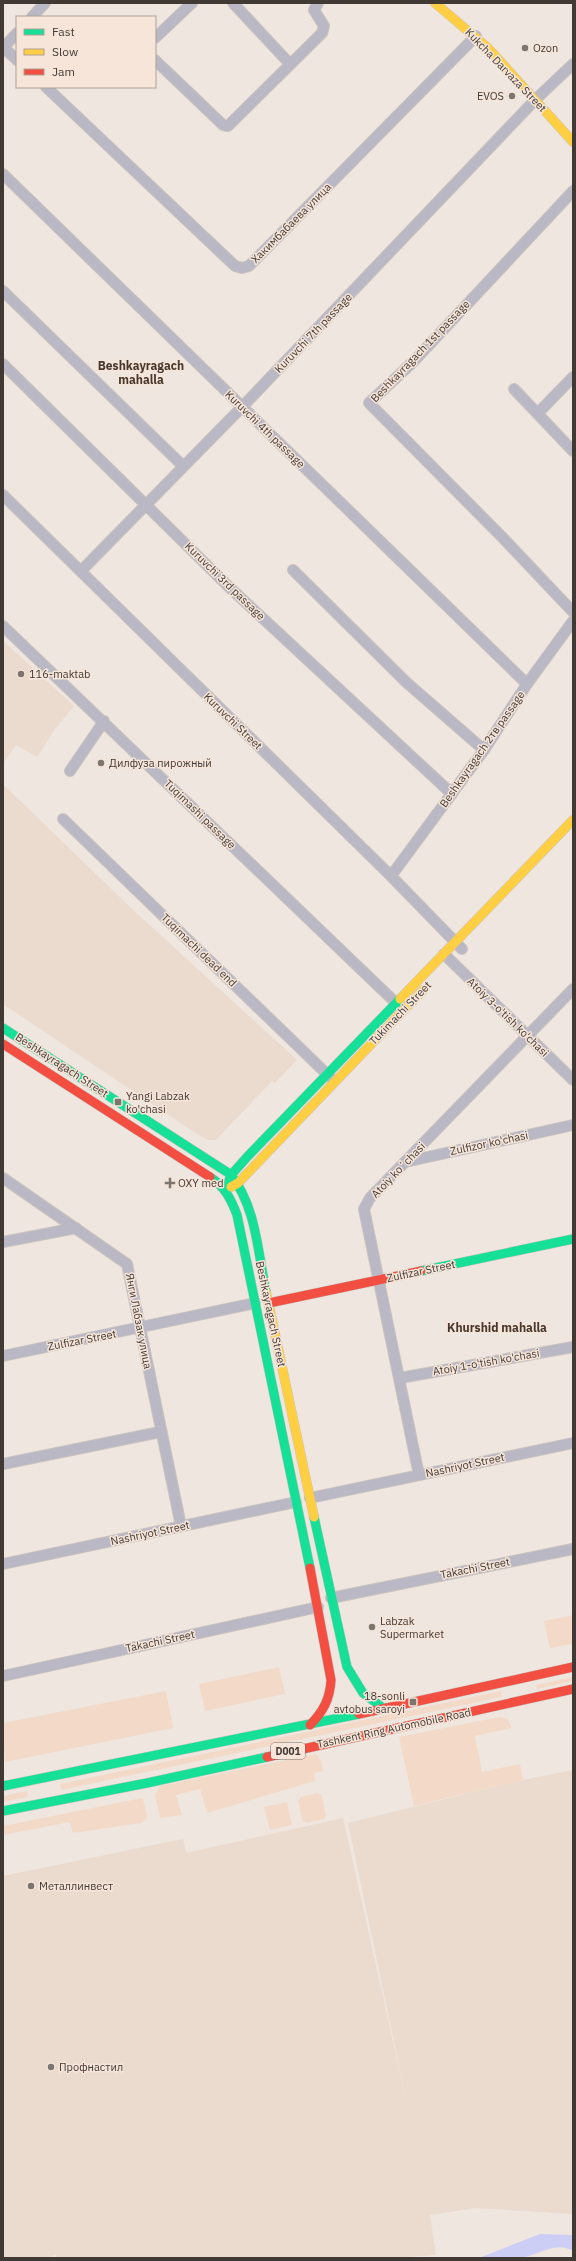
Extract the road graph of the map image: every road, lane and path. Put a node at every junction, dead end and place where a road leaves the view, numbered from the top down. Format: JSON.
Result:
{"nodes":[{"id":1,"x":45,"y":3,"type":"edge"},
{"id":2,"x":192,"y":3,"type":"edge"},
{"id":3,"x":233,"y":3,"type":"edge"},
{"id":4,"x":318,"y":3,"type":"edge"},
{"id":5,"x":435,"y":3,"type":"edge"},
{"id":6,"x":33,"y":16,"type":"edge"},
{"id":7,"x":16,"y":34,"type":"edge"},
{"id":8,"x":476,"y":36,"type":"junction"},
{"id":9,"x":156,"y":37,"type":"edge"},
{"id":10,"x":3,"y":47,"type":"edge"},
{"id":11,"x":16,"y":59,"type":"edge"},
{"id":12,"x":156,"y":61,"type":"edge"},
{"id":13,"x":290,"y":64,"type":"junction"},
{"id":14,"x":573,"y":64,"type":"edge"},
{"id":15,"x":47,"y":88,"type":"edge"},
{"id":16,"x":541,"y":94,"type":"junction"},
{"id":17,"x":573,"y":142,"type":"edge"},
{"id":18,"x":3,"y":174,"type":"edge"},
{"id":19,"x":573,"y":191,"type":"edge"},
{"id":20,"x":3,"y":291,"type":"edge"},
{"id":21,"x":3,"y":364,"type":"edge"},
{"id":22,"x":573,"y":377,"type":"edge"},
{"id":23,"x":514,"y":389,"type":"dead end"},
{"id":24,"x":243,"y":406,"type":"junction"},
{"id":25,"x":538,"y":413,"type":"junction"},
{"id":26,"x":573,"y":451,"type":"edge"},
{"id":27,"x":183,"y":466,"type":"junction"},
{"id":28,"x":3,"y":495,"type":"edge"},
{"id":29,"x":146,"y":504,"type":"junction"},
{"id":30,"x":293,"y":570,"type":"dead end"},
{"id":31,"x":81,"y":571,"type":"junction"},
{"id":32,"x":573,"y":612,"type":"edge"},
{"id":33,"x":573,"y":621,"type":"edge"},
{"id":34,"x":3,"y":626,"type":"edge"},
{"id":35,"x":527,"y":684,"type":"junction"},
{"id":36,"x":104,"y":721,"type":"junction"},
{"id":37,"x":484,"y":750,"type":"junction"},
{"id":38,"x":70,"y":771,"type":"dead end"},
{"id":39,"x":452,"y":794,"type":"junction"},
{"id":40,"x":63,"y":819,"type":"dead end"},
{"id":41,"x":573,"y":820,"type":"edge"},
{"id":42,"x":573,"y":833,"type":"edge"},
{"id":43,"x":391,"y":876,"type":"junction"},
{"id":44,"x":459,"y":945,"type":"junction"},
{"id":45,"x":447,"y":958,"type":"junction"},
{"id":46,"x":573,"y":989,"type":"edge"},
{"id":47,"x":396,"y":1003,"type":"junction"},
{"id":48,"x":3,"y":1028,"type":"edge"},
{"id":49,"x":529,"y":1036,"type":"junction"},
{"id":50,"x":3,"y":1044,"type":"edge"},
{"id":51,"x":331,"y":1078,"type":"junction"},
{"id":52,"x":573,"y":1080,"type":"edge"},
{"id":53,"x":573,"y":1125,"type":"edge"},
{"id":54,"x":405,"y":1162,"type":"junction"},
{"id":55,"x":231,"y":1175,"type":"junction"},
{"id":56,"x":3,"y":1178,"type":"edge"},
{"id":57,"x":238,"y":1183,"type":"junction"},
{"id":58,"x":226,"y":1190,"type":"junction"},
{"id":59,"x":76,"y":1228,"type":"junction"},
{"id":60,"x":573,"y":1239,"type":"edge"},
{"id":61,"x":3,"y":1242,"type":"edge"},
{"id":62,"x":378,"y":1280,"type":"junction"},
{"id":63,"x":255,"y":1303,"type":"junction"},
{"id":64,"x":269,"y":1303,"type":"junction"},
{"id":65,"x":140,"y":1328,"type":"junction"},
{"id":66,"x":573,"y":1347,"type":"edge"},
{"id":67,"x":3,"y":1356,"type":"edge"},
{"id":68,"x":400,"y":1378,"type":"junction"},
{"id":69,"x":160,"y":1432,"type":"junction"},
{"id":70,"x":573,"y":1443,"type":"edge"},
{"id":71,"x":3,"y":1464,"type":"edge"},
{"id":72,"x":419,"y":1475,"type":"junction"},
{"id":73,"x":310,"y":1498,"type":"junction"},
{"id":74,"x":296,"y":1502,"type":"junction"},
{"id":75,"x":181,"y":1526,"type":"junction"},
{"id":76,"x":573,"y":1549,"type":"edge"},
{"id":77,"x":3,"y":1564,"type":"edge"},
{"id":78,"x":331,"y":1598,"type":"junction"},
{"id":79,"x":318,"y":1606,"type":"junction"},
{"id":80,"x":341,"y":1648,"type":"junction"},
{"id":81,"x":327,"y":1650,"type":"junction"},
{"id":82,"x":573,"y":1666,"type":"edge"},
{"id":83,"x":3,"y":1676,"type":"edge"},
{"id":84,"x":573,"y":1689,"type":"edge"},
{"id":85,"x":515,"y":1691,"type":"junction"},
{"id":86,"x":383,"y":1708,"type":"junction"},
{"id":87,"x":310,"y":1725,"type":"junction"},
{"id":88,"x":40,"y":1778,"type":"junction"},
{"id":89,"x":3,"y":1786,"type":"edge"},
{"id":90,"x":44,"y":1803,"type":"junction"},
{"id":91,"x":3,"y":1811,"type":"edge"}],
"edges":[{"from":1,"to":6,"type":"street"},
{"from":2,"to":9,"type":"street"},
{"from":3,"to":13,"type":"street"},
{"from":4,"to":13,"type":"street"},
{"from":5,"to":8,"type":"main road","name":"Kukcha Darvaza Street"},
{"from":7,"to":10,"type":"street"},
{"from":8,"to":15,"type":"street","name":"Хакимбабаева улица"},
{"from":8,"to":16,"type":"main road","name":"Kukcha Darvaza Street"},
{"from":10,"to":11,"type":"street"},
{"from":12,"to":13,"type":"street"},
{"from":14,"to":16,"type":"street","name":"Kuruvchi 7th passage"},
{"from":16,"to":17,"type":"main road","name":"Kukcha Darvaza Street"},
{"from":16,"to":24,"type":"street","name":"Kuruvchi 7th passage"},
{"from":18,"to":24,"type":"street","name":"Kuruvchi 4th passage"},
{"from":19,"to":32,"type":"street","name":"Beshkayragach 1st passage"},
{"from":20,"to":27,"type":"street"},
{"from":21,"to":29,"type":"street","name":"Kuruvchi 3rd passage"},
{"from":22,"to":25,"type":"street"},
{"from":23,"to":25,"type":"street"},
{"from":24,"to":27,"type":"street","name":"Kuruvchi 7th passage"},
{"from":24,"to":35,"type":"street","name":"Kuruvchi 4th passage"},
{"from":25,"to":26,"type":"street"},
{"from":27,"to":29,"type":"street","name":"Kuruvchi 7th passage"},
{"from":28,"to":31,"type":"street","name":"Kuruvchi Street"},
{"from":29,"to":31,"type":"street","name":"Kuruvchi 7th passage"},
{"from":29,"to":39,"type":"street","name":"Kuruvchi 3rd passage"},
{"from":30,"to":37,"type":"street"},
{"from":31,"to":43,"type":"street","name":"Kuruvchi Street"},
{"from":33,"to":35,"type":"street","name":"Beshkayragach 2тв passage"},
{"from":34,"to":36,"type":"street","name":"Tuqimashi passage"},
{"from":35,"to":37,"type":"street","name":"Beshkayragach 2тв passage"},
{"from":36,"to":38,"type":"street"},
{"from":36,"to":47,"type":"street","name":"Tuqimashi passage"},
{"from":37,"to":39,"type":"street","name":"Beshkayragach 2тв passage"},
{"from":39,"to":43,"type":"street","name":"Beshkayragach 2тв passage"},
{"from":40,"to":51,"type":"street","name":"Tuqimachi dead end"},
{"from":41,"to":44,"type":"main road","name":"Tukimachi Street"},
{"from":42,"to":44,"type":"main road","name":"Tukimachi Street"},
{"from":43,"to":44,"type":"street","name":"Kuruvchi Street"},
{"from":44,"to":45,"type":"main road","name":"Tukimachi Street"},
{"from":45,"to":47,"type":"main road","name":"Tukimachi Street"},
{"from":45,"to":49,"type":"street","name":"Atoiy 3-o'tish ko'chasi"},
{"from":45,"to":51,"type":"main road","name":"Tukimachi Street"},
{"from":46,"to":49,"type":"street","name":"Atoiy koʻchasi"},
{"from":47,"to":51,"type":"main road","name":"Tukimachi Street"},
{"from":48,"to":55,"type":"main road","name":"Beshkayragach Street"},
{"from":49,"to":52,"type":"street","name":"Atoiy 3-o'tish ko'chasi"},
{"from":49,"to":54,"type":"street","name":"Atoiy koʻchasi"},
{"from":50,"to":58,"type":"main road","name":"Beshkayragach Street"},
{"from":51,"to":55,"type":"main road","name":"Tukimachi Street"},
{"from":51,"to":57,"type":"main road","name":"Tukimachi Street"},
{"from":53,"to":54,"type":"street","name":"Zulfizor ko'chasi"},
{"from":54,"to":62,"type":"street","name":"Atoiy koʻchasi"},
{"from":55,"to":57,"type":"main road","name":"Beshkayragach Street"},
{"from":55,"to":58,"type":"main road"},
{"from":56,"to":59,"type":"street","name":"Янги Лабзак улица"},
{"from":57,"to":58,"type":"main road","name":"Tukimachi Street"},
{"from":57,"to":64,"type":"main road","name":"Beshkayragach Street"},
{"from":58,"to":63,"type":"main road","name":"Beshkayragach Street"},
{"from":59,"to":61,"type":"street"},
{"from":59,"to":65,"type":"street","name":"Янги Лабзак улица"},
{"from":60,"to":62,"type":"main road","name":"Zulfizar Street"},
{"from":62,"to":64,"type":"main road","name":"Zulfizar Street"},
{"from":62,"to":68,"type":"street","name":"Atoiy koʻchasi"},
{"from":63,"to":65,"type":"street","name":"Zulfizar Street"},
{"from":63,"to":74,"type":"main road","name":"Beshkayragach Street"},
{"from":64,"to":73,"type":"main road","name":"Beshkayragach Street"},
{"from":65,"to":67,"type":"street","name":"Zulfizar Street"},
{"from":65,"to":69,"type":"street","name":"Янги Лабзак улица"},
{"from":66,"to":68,"type":"street","name":"Atoiy 1-o'tish ko'chasi"},
{"from":68,"to":72,"type":"street","name":"Atoiy koʻchasi"},
{"from":69,"to":71,"type":"street"},
{"from":69,"to":75,"type":"street","name":"Янги Лабзак улица"},
{"from":70,"to":72,"type":"street","name":"Nashriyot Street"},
{"from":72,"to":73,"type":"street","name":"Nashriyot Street"},
{"from":73,"to":78,"type":"main road","name":"Beshkayragach Street"},
{"from":74,"to":75,"type":"street","name":"Nashriyot Street"},
{"from":74,"to":79,"type":"main road","name":"Beshkayragach Street"},
{"from":75,"to":77,"type":"street","name":"Nashriyot Street"},
{"from":76,"to":78,"type":"street","name":"Takachi Street"},
{"from":78,"to":80,"type":"main road","name":"Beshkayragach Street"},
{"from":79,"to":81,"type":"main road","name":"Beshkayragach Street"},
{"from":79,"to":83,"type":"street","name":"Takachi Street"},
{"from":80,"to":81,"type":"main road"},
{"from":80,"to":86,"type":"main road","name":"Beshkayragach Street"},
{"from":81,"to":87,"type":"main road","name":"Beshkayragach Street"},
{"from":82,"to":85,"type":"main road","name":"Tashkent Ring Automobile Road","number":"D001"},
{"from":84,"to":85,"type":"main road","name":"Tashkent Ring Automobile Road","number":"D001"},
{"from":85,"to":86,"type":"main road","name":"Tashkent Ring Automobile Road","number":"D001"},
{"from":85,"to":90,"type":"main road","name":"Tashkent Ring Automobile Road","number":"D001"},
{"from":86,"to":87,"type":"main road","name":"Tashkent Ring Automobile Road","number":"D001"},
{"from":87,"to":88,"type":"main road","name":"Tashkent Ring Automobile Road","number":"D001"},
{"from":88,"to":89,"type":"main road","name":"Tashkent Ring Automobile Road","number":"D001"},
{"from":88,"to":90,"type":"main road"},
{"from":90,"to":91,"type":"main road","name":"Tashkent Ring Automobile Road","number":"D001"}]}
